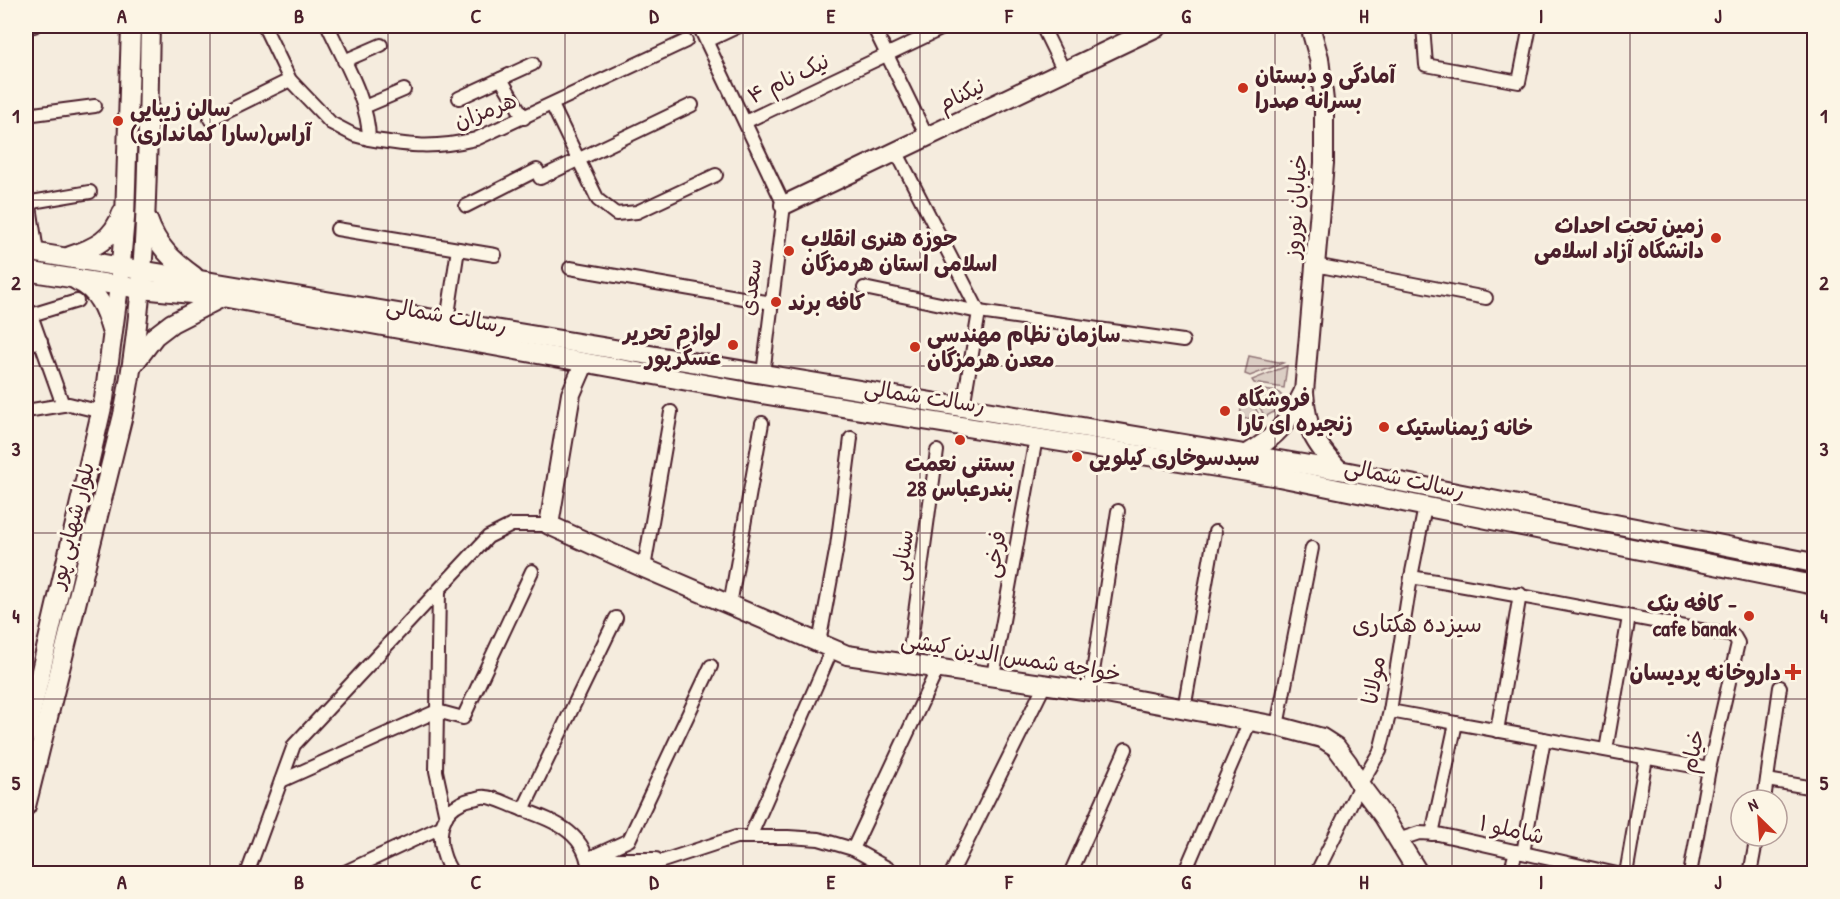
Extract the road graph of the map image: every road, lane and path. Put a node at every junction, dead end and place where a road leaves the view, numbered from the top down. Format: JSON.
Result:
{"nodes":[{"id":1,"x":34,"y":26,"type":"edge"},
{"id":2,"x":131,"y":26,"type":"edge"},
{"id":3,"x":150,"y":26,"type":"edge"},
{"id":4,"x":264,"y":26,"type":"edge"},
{"id":5,"x":328,"y":26,"type":"edge"},
{"id":6,"x":699,"y":26,"type":"edge"},
{"id":7,"x":739,"y":26,"type":"edge"},
{"id":8,"x":873,"y":26,"type":"edge"},
{"id":9,"x":947,"y":26,"type":"edge"},
{"id":10,"x":1042,"y":26,"type":"edge"},
{"id":11,"x":1159,"y":26,"type":"edge"},
{"id":12,"x":1310,"y":26,"type":"edge"},
{"id":13,"x":1423,"y":26,"type":"edge"},
{"id":14,"x":1530,"y":26,"type":"edge"},
{"id":15,"x":26,"y":27,"type":"edge"},
{"id":16,"x":686,"y":41,"type":"dead end"},
{"id":17,"x":707,"y":41,"type":"junction"},
{"id":18,"x":381,"y":45,"type":"dead end"},
{"id":19,"x":887,"y":54,"type":"junction"},
{"id":20,"x":344,"y":61,"type":"junction"},
{"id":21,"x":533,"y":64,"type":"dead end"},
{"id":22,"x":1064,"y":71,"type":"junction"},
{"id":23,"x":501,"y":79,"type":"junction"},
{"id":24,"x":290,"y":80,"type":"junction"},
{"id":25,"x":404,"y":90,"type":"dead end"},
{"id":26,"x":459,"y":98,"type":"dead end"},
{"id":27,"x":552,"y":105,"type":"junction"},
{"id":28,"x":692,"y":105,"type":"dead end"},
{"id":29,"x":95,"y":106,"type":"dead end"},
{"id":30,"x":364,"y":107,"type":"junction"},
{"id":31,"x":26,"y":115,"type":"edge"},
{"id":32,"x":524,"y":118,"type":"junction"},
{"id":33,"x":210,"y":119,"type":"dead end"},
{"id":34,"x":745,"y":122,"type":"junction"},
{"id":35,"x":927,"y":137,"type":"junction"},
{"id":36,"x":369,"y":139,"type":"junction"},
{"id":37,"x":896,"y":151,"type":"junction"},
{"id":38,"x":578,"y":160,"type":"junction"},
{"id":39,"x":716,"y":175,"type":"dead end"},
{"id":40,"x":90,"y":192,"type":"dead end"},
{"id":41,"x":26,"y":202,"type":"edge"},
{"id":42,"x":126,"y":202,"type":"junction"},
{"id":43,"x":784,"y":205,"type":"junction"},
{"id":44,"x":466,"y":206,"type":"dead end"},
{"id":45,"x":146,"y":212,"type":"junction"},
{"id":46,"x":337,"y":229,"type":"dead end"},
{"id":47,"x":458,"y":249,"type":"junction"},
{"id":48,"x":30,"y":251,"type":"edge"},
{"id":49,"x":495,"y":255,"type":"dead end"},
{"id":50,"x":67,"y":257,"type":"junction"},
{"id":51,"x":1315,"y":265,"type":"junction"},
{"id":52,"x":121,"y":266,"type":"junction"},
{"id":53,"x":570,"y":268,"type":"dead end"},
{"id":54,"x":142,"y":269,"type":"junction"},
{"id":55,"x":26,"y":271,"type":"edge"},
{"id":56,"x":70,"y":278,"type":"junction"},
{"id":57,"x":198,"y":279,"type":"junction"},
{"id":58,"x":119,"y":286,"type":"junction"},
{"id":59,"x":864,"y":288,"type":"dead end"},
{"id":60,"x":141,"y":289,"type":"junction"},
{"id":61,"x":222,"y":297,"type":"junction"},
{"id":62,"x":1486,"y":298,"type":"dead end"},
{"id":63,"x":77,"y":301,"type":"dead end"},
{"id":64,"x":772,"y":303,"type":"junction"},
{"id":65,"x":28,"y":311,"type":"edge"},
{"id":66,"x":979,"y":312,"type":"junction"},
{"id":67,"x":445,"y":330,"type":"junction"},
{"id":68,"x":113,"y":336,"type":"junction"},
{"id":69,"x":40,"y":341,"type":"junction"},
{"id":70,"x":1183,"y":341,"type":"dead end"},
{"id":71,"x":26,"y":345,"type":"edge"},
{"id":72,"x":556,"y":359,"type":"junction"},
{"id":73,"x":133,"y":364,"type":"junction"},
{"id":74,"x":584,"y":364,"type":"junction"},
{"id":75,"x":763,"y":375,"type":"junction"},
{"id":76,"x":1304,"y":392,"type":"junction"},
{"id":77,"x":571,"y":394,"type":"junction"},
{"id":78,"x":63,"y":405,"type":"junction"},
{"id":79,"x":963,"y":407,"type":"junction"},
{"id":80,"x":26,"y":411,"type":"edge"},
{"id":81,"x":102,"y":412,"type":"junction"},
{"id":82,"x":671,"y":412,"type":"dead end"},
{"id":83,"x":762,"y":423,"type":"dead end"},
{"id":84,"x":851,"y":438,"type":"dead end"},
{"id":85,"x":1036,"y":438,"type":"junction"},
{"id":86,"x":937,"y":451,"type":"dead end"},
{"id":87,"x":1247,"y":454,"type":"junction"},
{"id":88,"x":1339,"y":470,"type":"junction"},
{"id":89,"x":1425,"y":507,"type":"junction"},
{"id":90,"x":1118,"y":511,"type":"dead end"},
{"id":91,"x":549,"y":525,"type":"junction"},
{"id":92,"x":1215,"y":532,"type":"dead end"},
{"id":93,"x":1312,"y":548,"type":"dead end"},
{"id":94,"x":1815,"y":550,"type":"edge"},
{"id":95,"x":1777,"y":555,"type":"junction"},
{"id":96,"x":1815,"y":563,"type":"edge"},
{"id":97,"x":644,"y":568,"type":"junction"},
{"id":98,"x":532,"y":571,"type":"dead end"},
{"id":99,"x":1411,"y":576,"type":"junction"},
{"id":100,"x":1813,"y":586,"type":"edge"},
{"id":101,"x":439,"y":591,"type":"junction"},
{"id":102,"x":1520,"y":594,"type":"junction"},
{"id":103,"x":730,"y":605,"type":"junction"},
{"id":104,"x":1629,"y":617,"type":"junction"},
{"id":105,"x":616,"y":618,"type":"dead end"},
{"id":106,"x":826,"y":646,"type":"junction"},
{"id":107,"x":908,"y":664,"type":"junction"},
{"id":108,"x":711,"y":666,"type":"dead end"},
{"id":109,"x":938,"y":668,"type":"junction"},
{"id":110,"x":993,"y":676,"type":"junction"},
{"id":111,"x":1045,"y":684,"type":"junction"},
{"id":112,"x":1780,"y":687,"type":"dead end"},
{"id":113,"x":1090,"y":691,"type":"junction"},
{"id":114,"x":1184,"y":709,"type":"junction"},
{"id":115,"x":437,"y":711,"type":"junction"},
{"id":116,"x":1390,"y":711,"type":"junction"},
{"id":117,"x":1250,"y":721,"type":"junction"},
{"id":118,"x":1456,"y":723,"type":"junction"},
{"id":119,"x":1277,"y":726,"type":"junction"},
{"id":120,"x":1497,"y":731,"type":"junction"},
{"id":121,"x":26,"y":735,"type":"edge"},
{"id":122,"x":1544,"y":739,"type":"junction"},
{"id":123,"x":1126,"y":749,"type":"dead end"},
{"id":124,"x":1606,"y":750,"type":"junction"},
{"id":125,"x":1646,"y":758,"type":"junction"},
{"id":126,"x":1708,"y":769,"type":"junction"},
{"id":127,"x":1767,"y":780,"type":"junction"},
{"id":128,"x":281,"y":782,"type":"junction"},
{"id":129,"x":1360,"y":785,"type":"junction"},
{"id":130,"x":1766,"y":788,"type":"edge"},
{"id":131,"x":1815,"y":788,"type":"edge"},
{"id":132,"x":26,"y":806,"type":"edge"},
{"id":133,"x":523,"y":810,"type":"junction"},
{"id":134,"x":444,"y":822,"type":"junction"},
{"id":135,"x":1432,"y":834,"type":"junction"},
{"id":136,"x":750,"y":837,"type":"junction"},
{"id":137,"x":1398,"y":840,"type":"junction"},
{"id":138,"x":1755,"y":848,"type":"edge"},
{"id":139,"x":853,"y":849,"type":"junction"},
{"id":140,"x":1519,"y":852,"type":"junction"},
{"id":141,"x":587,"y":859,"type":"junction"},
{"id":142,"x":666,"y":859,"type":"junction"},
{"id":143,"x":449,"y":871,"type":"edge"},
{"id":144,"x":1592,"y":871,"type":"edge"},
{"id":145,"x":247,"y":873,"type":"edge"},
{"id":146,"x":341,"y":873,"type":"edge"},
{"id":147,"x":589,"y":873,"type":"edge"},
{"id":148,"x":623,"y":873,"type":"edge"},
{"id":149,"x":898,"y":873,"type":"edge"},
{"id":150,"x":951,"y":873,"type":"edge"},
{"id":151,"x":1070,"y":873,"type":"edge"},
{"id":152,"x":1184,"y":873,"type":"edge"},
{"id":153,"x":1316,"y":873,"type":"edge"},
{"id":154,"x":1419,"y":873,"type":"edge"},
{"id":155,"x":1510,"y":873,"type":"edge"},
{"id":156,"x":1617,"y":873,"type":"edge"},
{"id":157,"x":1626,"y":873,"type":"edge"},
{"id":158,"x":1690,"y":873,"type":"edge"},
{"id":159,"x":1750,"y":873,"type":"edge"}],
"edges":[{"from":1,"to":15,"type":"street"},
{"from":2,"to":42,"type":"main road"},
{"from":3,"to":45,"type":"main road"},
{"from":4,"to":24,"type":"street","name":"هرمزان"},
{"from":5,"to":20,"type":"street"},
{"from":6,"to":17,"type":"street"},
{"from":7,"to":17,"type":"street"},
{"from":8,"to":19,"type":"street"},
{"from":9,"to":19,"type":"street","name":"نیک نام ۴"},
{"from":10,"to":22,"type":"street"},
{"from":11,"to":22,"type":"main road","name":"نیکنام"},
{"from":12,"to":51,"type":"main road","name":"خیابان نوروز"},
{"from":13,"to":14,"type":"street"},
{"from":16,"to":27,"type":"street","name":"هرمزان"},
{"from":17,"to":34,"type":"street"},
{"from":18,"to":20,"type":"street"},
{"from":19,"to":34,"type":"street","name":"نیک نام ۴"},
{"from":19,"to":35,"type":"street"},
{"from":20,"to":30,"type":"street"},
{"from":21,"to":23,"type":"street"},
{"from":22,"to":35,"type":"main road","name":"نیکنام"},
{"from":23,"to":26,"type":"street"},
{"from":23,"to":32,"type":"street"},
{"from":24,"to":33,"type":"street"},
{"from":24,"to":36,"type":"street","name":"هرمزان"},
{"from":25,"to":30,"type":"street"},
{"from":27,"to":32,"type":"street","name":"هرمزان"},
{"from":27,"to":38,"type":"street"},
{"from":28,"to":38,"type":"street"},
{"from":29,"to":31,"type":"street"},
{"from":30,"to":36,"type":"street"},
{"from":32,"to":36,"type":"street","name":"هرمزان"},
{"from":34,"to":43,"type":"street"},
{"from":35,"to":37,"type":"main road","name":"نیکنام"},
{"from":37,"to":43,"type":"main road","name":"نیکنام"},
{"from":37,"to":66,"type":"street"},
{"from":38,"to":39,"type":"street"},
{"from":38,"to":44,"type":"street"},
{"from":40,"to":41,"type":"street"},
{"from":41,"to":48,"type":"main road"},
{"from":42,"to":50,"type":"main road"},
{"from":42,"to":52,"type":"main road"},
{"from":43,"to":64,"type":"street","name":"سعدی"},
{"from":45,"to":54,"type":"main road"},
{"from":45,"to":57,"type":"main road"},
{"from":46,"to":47,"type":"street"},
{"from":47,"to":49,"type":"street"},
{"from":47,"to":67,"type":"street"},
{"from":48,"to":50,"type":"main road","name":"رسالت شمالی"},
{"from":50,"to":52,"type":"main road","name":"رسالت شمالی"},
{"from":51,"to":62,"type":"street"},
{"from":51,"to":76,"type":"main road","name":"خیابان نوروز"},
{"from":52,"to":54,"type":"main road","name":"رسالت شمالی"},
{"from":52,"to":58,"type":"main road","name":"بلوار شهابی پور"},
{"from":53,"to":64,"type":"street"},
{"from":54,"to":57,"type":"main road","name":"رسالت شمالی"},
{"from":54,"to":60,"type":"main road","name":"بلوار شهابی پور"},
{"from":55,"to":56,"type":"main road","name":"رسالت شمالی"},
{"from":56,"to":58,"type":"main road","name":"رسالت شمالی"},
{"from":56,"to":68,"type":"main road"},
{"from":57,"to":67,"type":"main road","name":"رسالت شمالی"},
{"from":58,"to":60,"type":"main road","name":"رسالت شمالی"},
{"from":58,"to":68,"type":"main road","name":"بلوار شهابی پور"},
{"from":59,"to":66,"type":"street"},
{"from":60,"to":61,"type":"main road","name":"رسالت شمالی"},
{"from":60,"to":73,"type":"main road","name":"بلوار شهابی پور"},
{"from":61,"to":67,"type":"main road","name":"رسالت شمالی"},
{"from":61,"to":73,"type":"main road"},
{"from":63,"to":65,"type":"street"},
{"from":64,"to":75,"type":"street","name":"سعدی"},
{"from":65,"to":69,"type":"street"},
{"from":66,"to":70,"type":"street"},
{"from":66,"to":79,"type":"street"},
{"from":67,"to":72,"type":"main road","name":"رسالت شمالی"},
{"from":67,"to":75,"type":"main road","name":"رسالت شمالی"},
{"from":68,"to":81,"type":"main road","name":"بلوار شهابی پور"},
{"from":69,"to":71,"type":"street"},
{"from":69,"to":78,"type":"street"},
{"from":72,"to":74,"type":"main road","name":"رسالت شمالی"},
{"from":72,"to":77,"type":"main road"},
{"from":73,"to":132,"type":"main road","name":"بلوار شهابی پور"},
{"from":74,"to":77,"type":"main road"},
{"from":74,"to":85,"type":"main road","name":"رسالت شمالی"},
{"from":75,"to":79,"type":"main road","name":"رسالت شمالی"},
{"from":76,"to":87,"type":"main road","name":"خیابان نوروز"},
{"from":76,"to":88,"type":"main road","name":"خیابان نوروز"},
{"from":77,"to":91,"type":"main road"},
{"from":78,"to":80,"type":"street"},
{"from":78,"to":81,"type":"street"},
{"from":79,"to":87,"type":"main road","name":"رسالت شمالی"},
{"from":81,"to":121,"type":"main road","name":"بلوار شهابی پور"},
{"from":82,"to":97,"type":"street"},
{"from":83,"to":103,"type":"street"},
{"from":84,"to":106,"type":"street"},
{"from":85,"to":89,"type":"main road","name":"رسالت شمالی"},
{"from":85,"to":110,"type":"street","name":"فرخی"},
{"from":86,"to":107,"type":"street","name":"سنایی"},
{"from":87,"to":88,"type":"main road","name":"رسالت شمالی"},
{"from":88,"to":95,"type":"main road","name":"رسالت شمالی"},
{"from":89,"to":99,"type":"street","name":"مولانا"},
{"from":89,"to":100,"type":"main road","name":"رسالت شمالی"},
{"from":90,"to":113,"type":"street"},
{"from":91,"to":97,"type":"main road","name":"خواجه شمس الدين كيشی"},
{"from":91,"to":101,"type":"street"},
{"from":92,"to":114,"type":"street"},
{"from":93,"to":119,"type":"street"},
{"from":94,"to":95,"type":"main road"},
{"from":95,"to":96,"type":"main road","name":"رسالت شمالی"},
{"from":97,"to":103,"type":"main road","name":"خواجه شمس الدين كيشی"},
{"from":98,"to":115,"type":"street"},
{"from":99,"to":102,"type":"street"},
{"from":99,"to":116,"type":"street","name":"مولانا"},
{"from":101,"to":115,"type":"street"},
{"from":101,"to":128,"type":"street"},
{"from":102,"to":104,"type":"street"},
{"from":102,"to":120,"type":"street"},
{"from":103,"to":106,"type":"main road","name":"خواجه شمس الدين كيشی"},
{"from":104,"to":124,"type":"street"},
{"from":104,"to":126,"type":"street","name":"خیام"},
{"from":105,"to":133,"type":"street"},
{"from":106,"to":107,"type":"main road","name":"خواجه شمس الدين كيشی"},
{"from":106,"to":136,"type":"street"},
{"from":107,"to":109,"type":"main road","name":"خواجه شمس الدين كيشی"},
{"from":108,"to":141,"type":"street"},
{"from":109,"to":110,"type":"main road","name":"خواجه شمس الدين كيشی"},
{"from":109,"to":139,"type":"street"},
{"from":110,"to":111,"type":"main road","name":"خواجه شمس الدين كيشی"},
{"from":111,"to":113,"type":"main road","name":"خواجه شمس الدين كيشی"},
{"from":111,"to":150,"type":"street"},
{"from":112,"to":127,"type":"street"},
{"from":113,"to":114,"type":"main road","name":"خواجه شمس الدين كيشی"},
{"from":114,"to":117,"type":"main road","name":"خواجه شمس الدين كيشی"},
{"from":115,"to":128,"type":"street"},
{"from":115,"to":134,"type":"street"},
{"from":116,"to":118,"type":"street"},
{"from":116,"to":129,"type":"street","name":"مولانا"},
{"from":117,"to":119,"type":"main road","name":"خواجه شمس الدين كيشی"},
{"from":117,"to":152,"type":"street"},
{"from":118,"to":120,"type":"street"},
{"from":118,"to":135,"type":"street"},
{"from":119,"to":129,"type":"main road","name":"خواجه شمس الدين كيشی"},
{"from":120,"to":122,"type":"street"},
{"from":122,"to":124,"type":"street"},
{"from":122,"to":140,"type":"street"},
{"from":123,"to":151,"type":"street"},
{"from":124,"to":125,"type":"street"},
{"from":125,"to":126,"type":"street"},
{"from":125,"to":157,"type":"street"},
{"from":126,"to":158,"type":"street","name":"خیام"},
{"from":127,"to":130,"type":"street"},
{"from":127,"to":131,"type":"street"},
{"from":128,"to":145,"type":"street"},
{"from":129,"to":137,"type":"main road","name":"خواجه شمس الدين كيشی"},
{"from":129,"to":153,"type":"street","name":"مولانا"},
{"from":133,"to":134,"type":"street"},
{"from":133,"to":141,"type":"street"},
{"from":134,"to":143,"type":"street"},
{"from":134,"to":146,"type":"street"},
{"from":135,"to":137,"type":"street","name":"شاملو ۱"},
{"from":135,"to":140,"type":"street","name":"شاملو ۱"},
{"from":136,"to":139,"type":"street"},
{"from":136,"to":142,"type":"street"},
{"from":137,"to":154,"type":"main road","name":"خواجه شمس الدين كيشی"},
{"from":138,"to":159,"type":"street"},
{"from":139,"to":149,"type":"street"},
{"from":140,"to":144,"type":"street","name":"شاملو ۱"},
{"from":140,"to":155,"type":"street"},
{"from":141,"to":142,"type":"street"},
{"from":141,"to":147,"type":"street"},
{"from":142,"to":148,"type":"street"},
{"from":144,"to":156,"type":"street","name":"شاملو ۱"}]}
